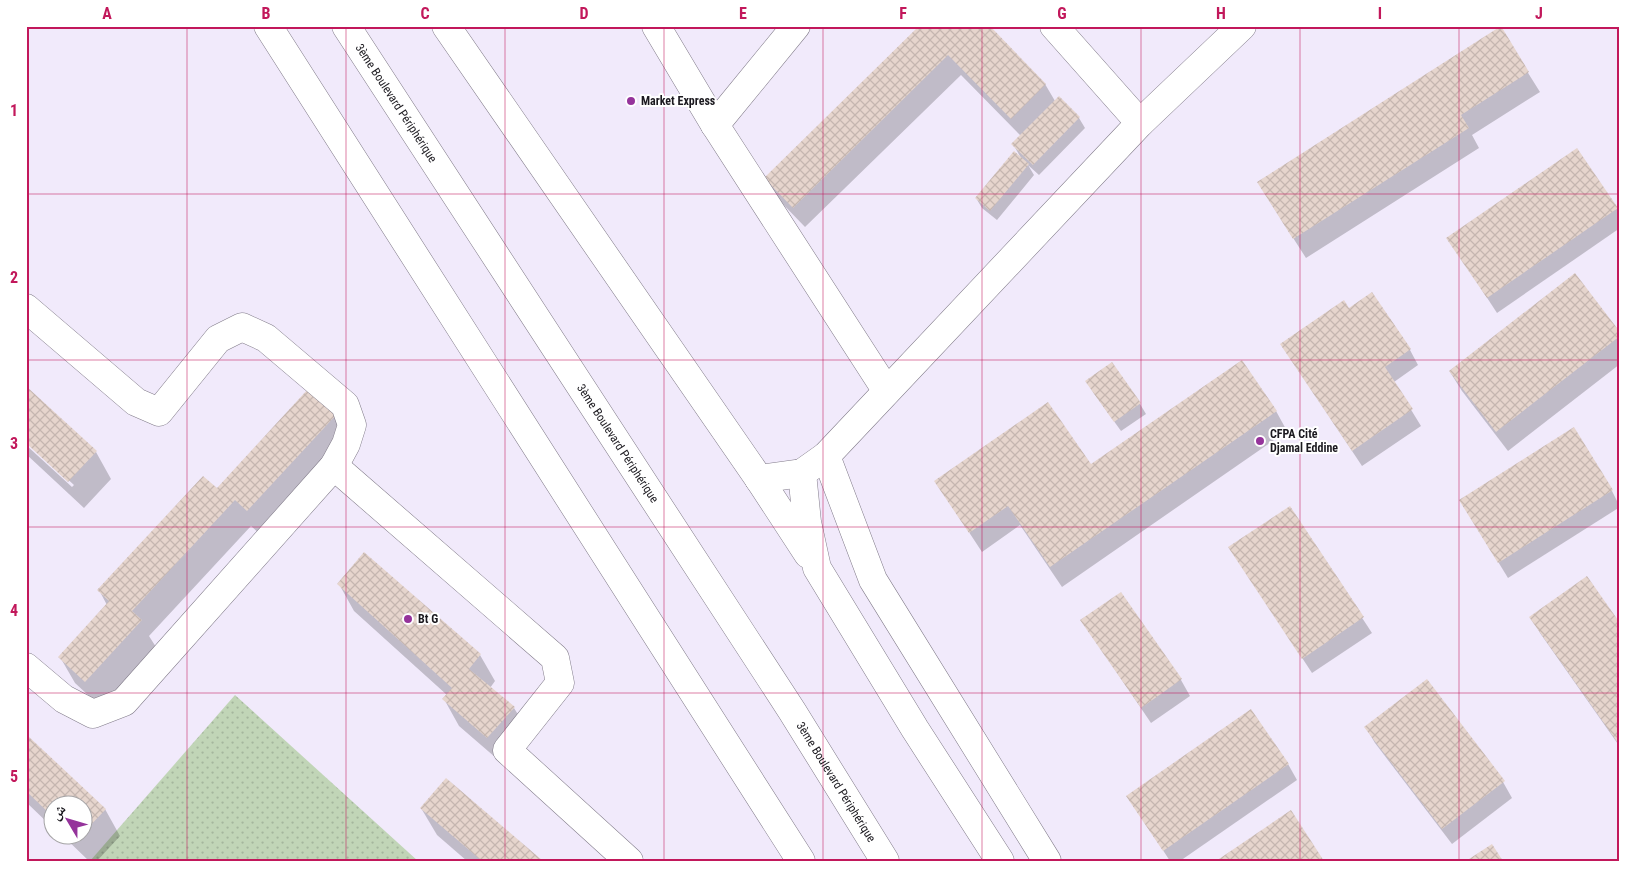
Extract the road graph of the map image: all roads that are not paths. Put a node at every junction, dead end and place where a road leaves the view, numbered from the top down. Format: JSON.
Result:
{"nodes":[{"id":1,"x":268,"y":26,"type":"edge"},
{"id":2,"x":346,"y":26,"type":"edge"},
{"id":3,"x":446,"y":26,"type":"edge"},
{"id":4,"x":656,"y":26,"type":"edge"},
{"id":5,"x":796,"y":26,"type":"edge"},
{"id":6,"x":1054,"y":26,"type":"edge"},
{"id":7,"x":1242,"y":26,"type":"edge"},
{"id":8,"x":1140,"y":123,"type":"junction"},
{"id":9,"x":715,"y":125,"type":"junction"},
{"id":10,"x":26,"y":308,"type":"edge"},
{"id":11,"x":886,"y":390,"type":"junction"},
{"id":12,"x":826,"y":456,"type":"junction"},
{"id":13,"x":334,"y":466,"type":"junction"},
{"id":14,"x":802,"y":473,"type":"junction"},
{"id":15,"x":759,"y":480,"type":"junction"},
{"id":16,"x":816,"y":568,"type":"junction"},
{"id":17,"x":26,"y":667,"type":"edge"},
{"id":18,"x":629,"y":861,"type":"edge"},
{"id":19,"x":801,"y":861,"type":"edge"},
{"id":20,"x":885,"y":861,"type":"edge"},
{"id":21,"x":1000,"y":861,"type":"edge"},
{"id":22,"x":1048,"y":861,"type":"edge"}],
"edges":[{"from":1,"to":19,"type":"main road"},
{"from":2,"to":20,"type":"main road","name":"3ème Boulevard Périphérique"},
{"from":3,"to":15,"type":"main road"},
{"from":4,"to":9,"type":"main road"},
{"from":5,"to":9,"type":"main road"},
{"from":6,"to":8,"type":"main road"},
{"from":7,"to":8,"type":"main road"},
{"from":8,"to":11,"type":"main road"},
{"from":9,"to":11,"type":"main road"},
{"from":10,"to":13,"type":"main road"},
{"from":11,"to":12,"type":"main road"},
{"from":12,"to":14,"type":"main road"},
{"from":12,"to":22,"type":"main road"},
{"from":13,"to":17,"type":"main road"},
{"from":13,"to":18,"type":"main road"},
{"from":14,"to":15,"type":"main road"},
{"from":14,"to":16,"type":"main road"},
{"from":15,"to":16,"type":"main road"},
{"from":16,"to":21,"type":"main road"}]}
